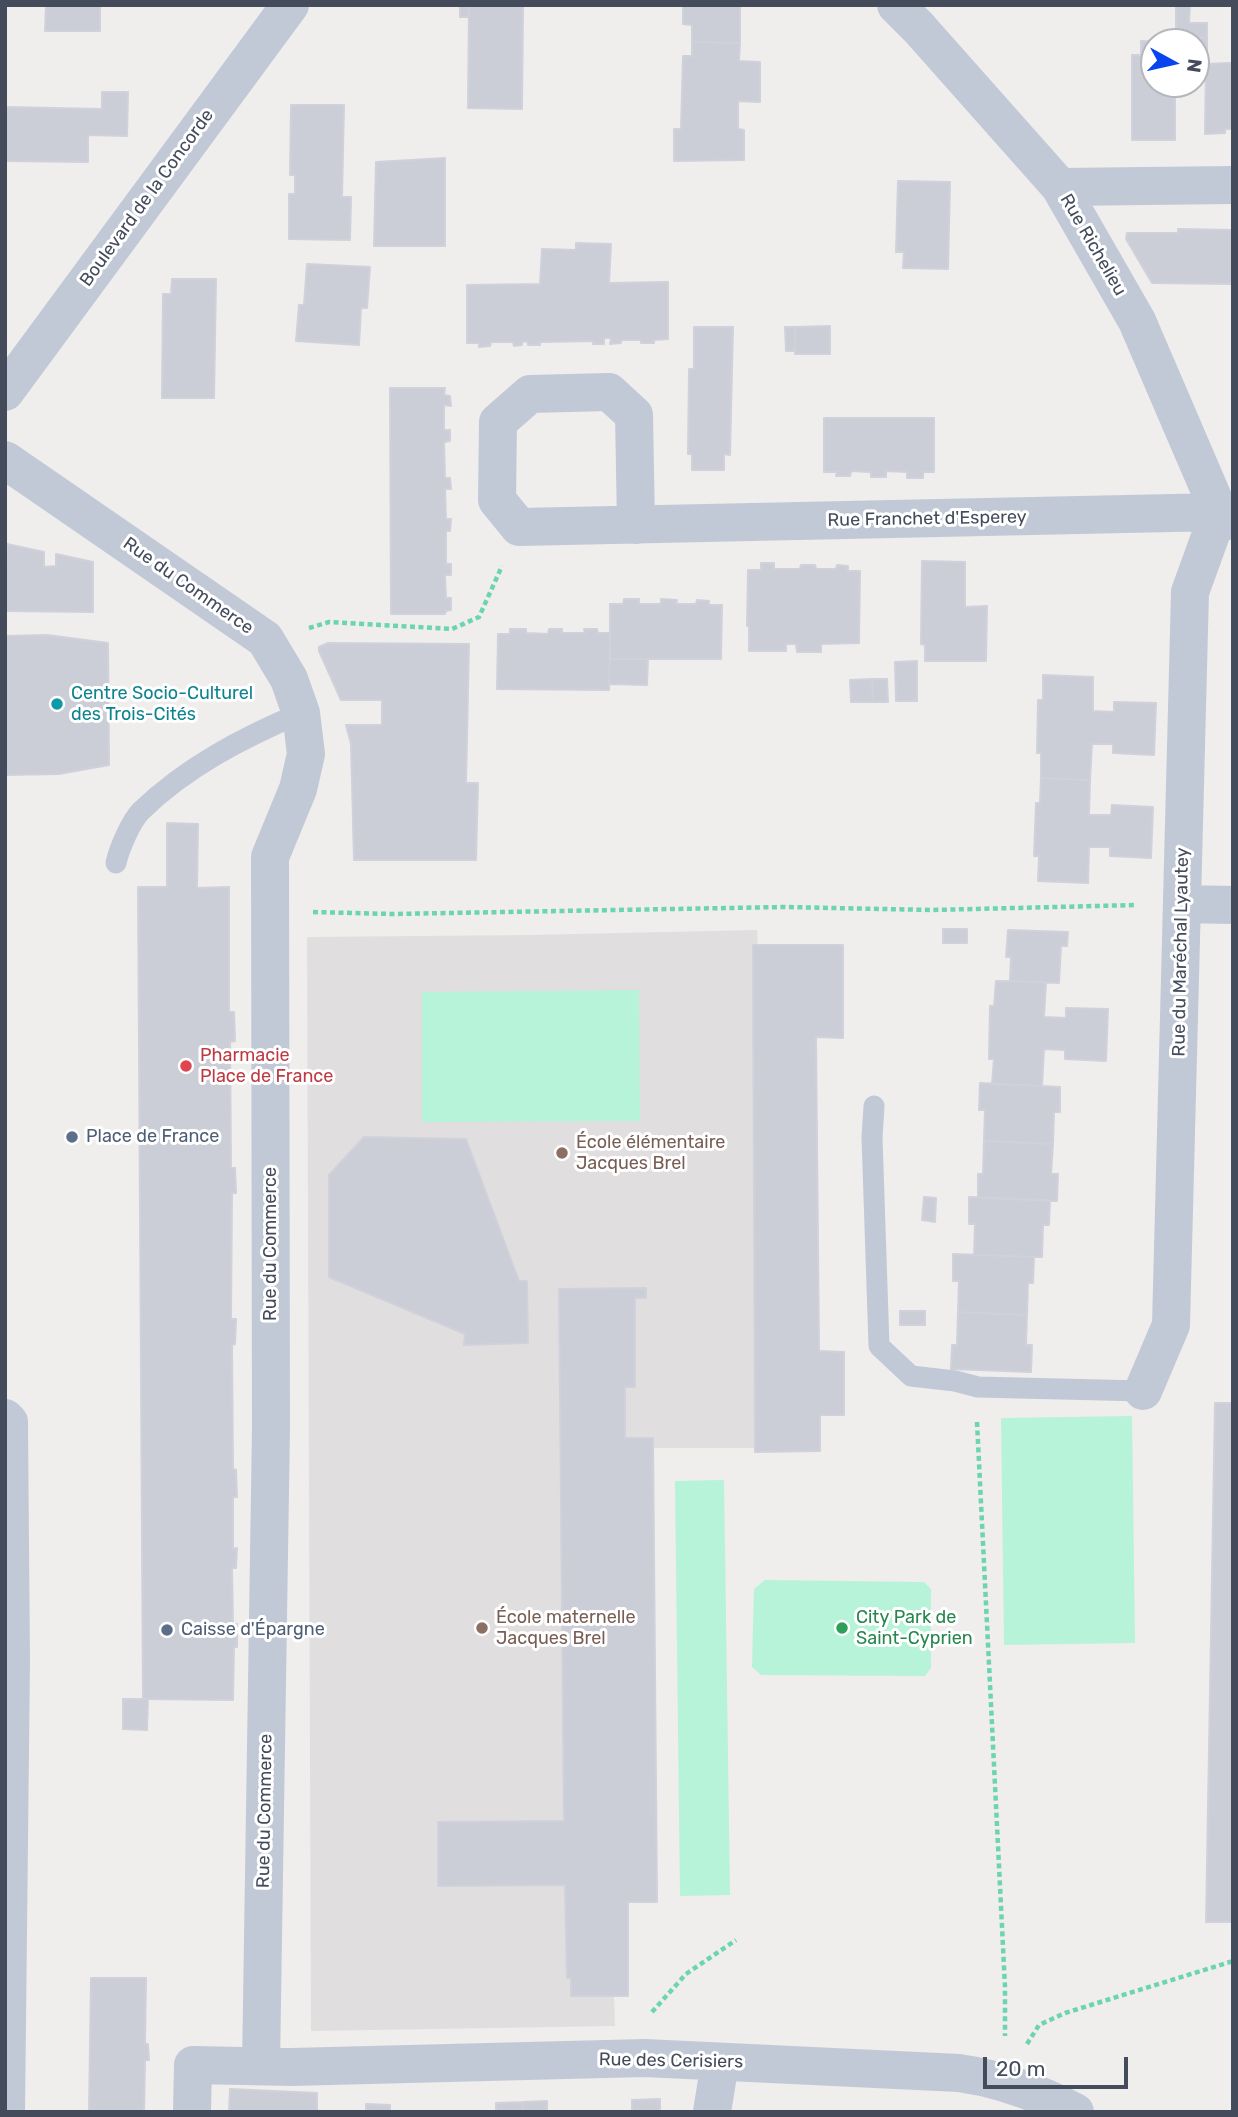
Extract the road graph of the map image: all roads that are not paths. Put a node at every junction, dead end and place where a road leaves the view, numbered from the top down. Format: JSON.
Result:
{"nodes":[{"id":1,"x":290,"y":5,"type":"edge"},
{"id":2,"x":896,"y":5,"type":"edge"},
{"id":3,"x":1233,"y":185,"type":"edge"},
{"id":4,"x":1060,"y":187,"type":"junction"},
{"id":5,"x":5,"y":392,"type":"edge"},
{"id":6,"x":5,"y":460,"type":"edge"},
{"id":7,"x":1226,"y":517,"type":"edge"},
{"id":8,"x":636,"y":525,"type":"junction"},
{"id":9,"x":301,"y":713,"type":"junction"},
{"id":10,"x":116,"y":863,"type":"dead end"},
{"id":11,"x":1182,"y":904,"type":"junction"},
{"id":12,"x":1233,"y":905,"type":"edge"},
{"id":13,"x":874,"y":1106,"type":"dead end"},
{"id":14,"x":1143,"y":1391,"type":"joint"},
{"id":15,"x":5,"y":1418,"type":"edge"},
{"id":16,"x":17,"y":1661,"type":"edge"},
{"id":17,"x":720,"y":2062,"type":"junction"},
{"id":18,"x":261,"y":2066,"type":"junction"},
{"id":19,"x":6,"y":2112,"type":"edge"},
{"id":20,"x":192,"y":2112,"type":"edge"},
{"id":21,"x":712,"y":2112,"type":"edge"},
{"id":22,"x":1075,"y":2112,"type":"edge"}],
"edges":[{"from":1,"to":5,"type":"street","name":"Boulevard de la Concorde"},
{"from":2,"to":4,"type":"street","name":"Rue Richelieu"},
{"from":3,"to":4,"type":"street"},
{"from":4,"to":7,"type":"street","name":"Rue Richelieu"},
{"from":6,"to":9,"type":"street","name":"Rue du Commerce"},
{"from":7,"to":8,"type":"street","name":"Rue Franchet d'Esperey"},
{"from":7,"to":11,"type":"street","name":"Rue du Maréchal Lyautey"},
{"from":8,"to":8,"type":"street","name":"Rue Franchet d'Esperey"},
{"from":9,"to":10,"type":"lane"},
{"from":9,"to":18,"type":"street","name":"Rue du Commerce"},
{"from":11,"to":12,"type":"street"},
{"from":11,"to":14,"type":"street","name":"Rue du Maréchal Lyautey"},
{"from":13,"to":14,"type":"lane"},
{"from":15,"to":16,"type":"street"},
{"from":16,"to":19,"type":"street"},
{"from":17,"to":18,"type":"street","name":"Rue des Cerisiers"},
{"from":17,"to":21,"type":"street"},
{"from":17,"to":22,"type":"street","name":"Rue des Cerisiers"},
{"from":18,"to":20,"type":"street"}]}
